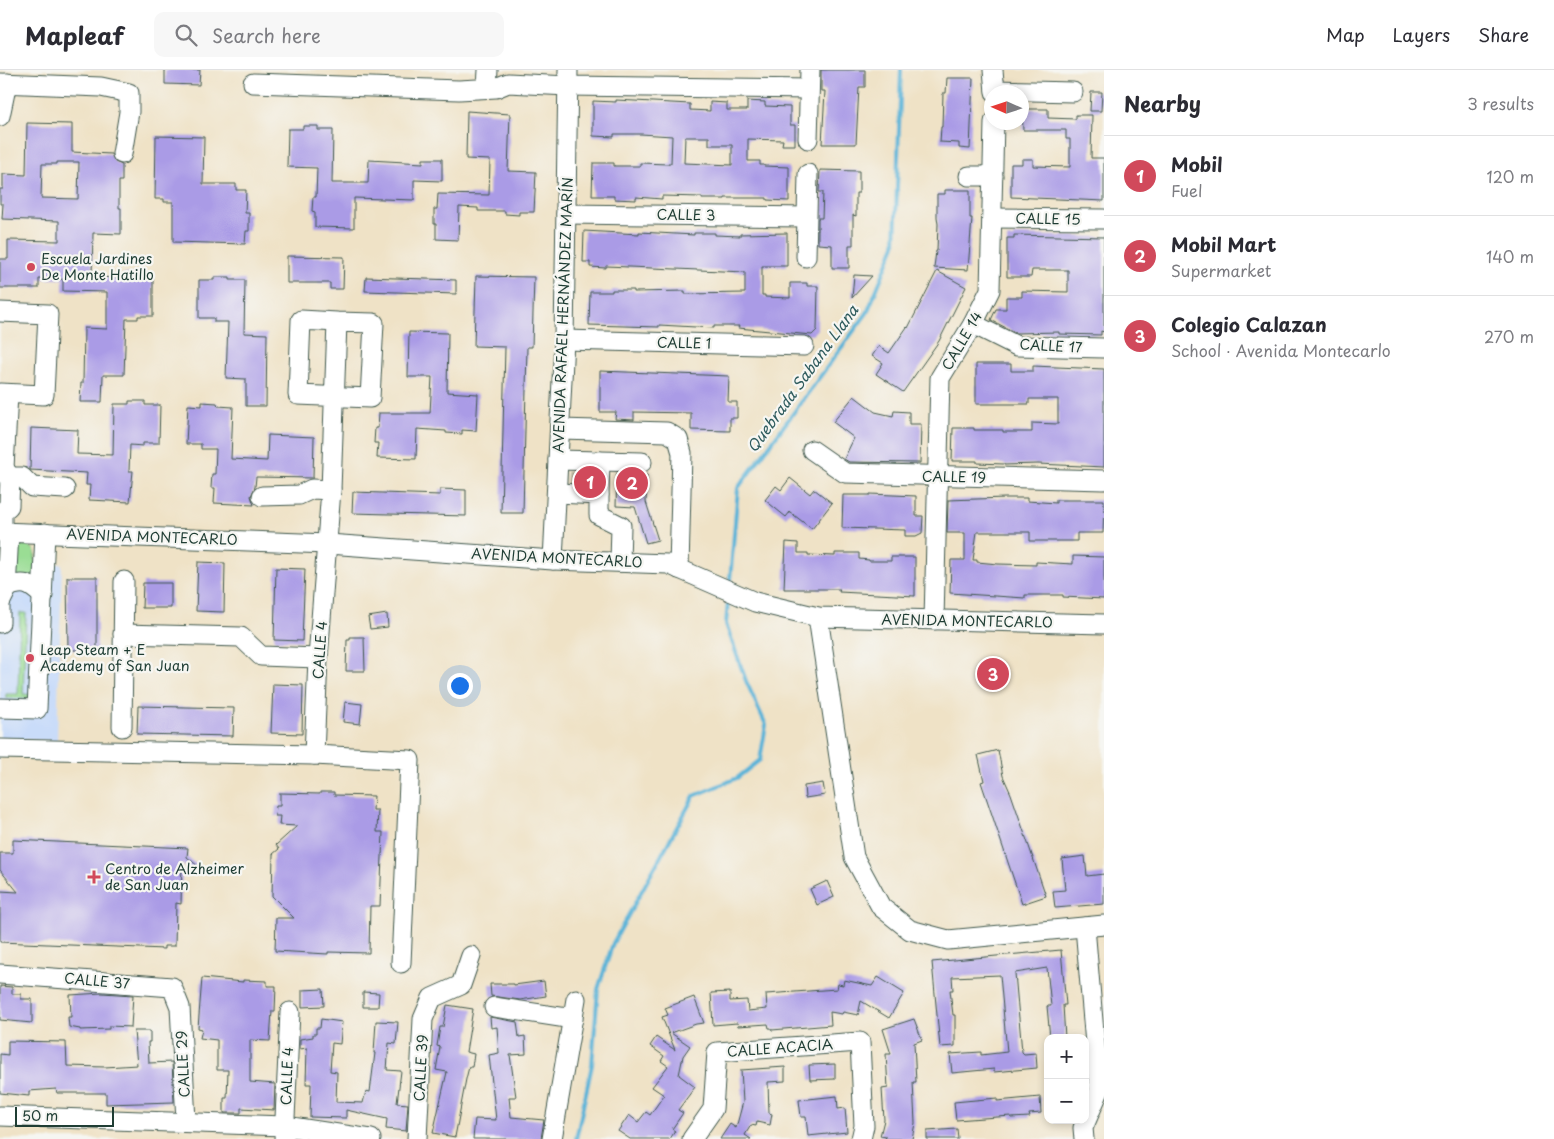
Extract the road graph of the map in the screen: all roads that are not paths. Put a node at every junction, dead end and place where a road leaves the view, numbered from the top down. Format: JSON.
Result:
{"nodes":[{"id":1,"x":810,"y":70,"type":"edge"},
{"id":2,"x":993,"y":70,"type":"edge"},
{"id":3,"x":539,"y":77,"type":"edge"},
{"id":4,"x":568,"y":78,"type":"edge"},
{"id":5,"x":490,"y":82,"type":"edge"},
{"id":6,"x":4,"y":83,"type":"edge"},
{"id":7,"x":253,"y":83,"type":"dead end"},
{"id":8,"x":994,"y":85,"type":"edge"},
{"id":9,"x":809,"y":89,"type":"junction"},
{"id":10,"x":1029,"y":91,"type":"edge"},
{"id":11,"x":1072,"y":92,"type":"dead end"},
{"id":12,"x":0,"y":116,"type":"edge"},
{"id":13,"x":994,"y":130,"type":"edge"},
{"id":14,"x":808,"y":139,"type":"dead end"},
{"id":15,"x":122,"y":154,"type":"dead end"},
{"id":16,"x":808,"y":174,"type":"dead end"},
{"id":17,"x":969,"y":176,"type":"dead end"},
{"id":18,"x":993,"y":176,"type":"junction"},
{"id":19,"x":566,"y":214,"type":"junction"},
{"id":20,"x":806,"y":217,"type":"junction"},
{"id":21,"x":992,"y":218,"type":"junction"},
{"id":22,"x":1104,"y":219,"type":"edge"},
{"id":23,"x":806,"y":257,"type":"dead end"},
{"id":24,"x":0,"y":312,"type":"edge"},
{"id":25,"x":337,"y":322,"type":"junction"},
{"id":26,"x":973,"y":324,"type":"junction"},
{"id":27,"x":564,"y":340,"type":"junction"},
{"id":28,"x":804,"y":346,"type":"dead end"},
{"id":29,"x":1104,"y":348,"type":"edge"},
{"id":30,"x":4,"y":394,"type":"edge"},
{"id":31,"x":334,"y":396,"type":"junction"},
{"id":32,"x":560,"y":428,"type":"junction"},
{"id":33,"x":812,"y":450,"type":"dead end"},
{"id":34,"x":558,"y":460,"type":"junction"},
{"id":35,"x":642,"y":462,"type":"dead end"},
{"id":36,"x":5,"y":473,"type":"edge"},
{"id":37,"x":602,"y":474,"type":"junction"},
{"id":38,"x":937,"y":477,"type":"junction"},
{"id":39,"x":580,"y":478,"type":"junction"},
{"id":40,"x":1104,"y":480,"type":"edge"},
{"id":41,"x":65,"y":489,"type":"dead end"},
{"id":42,"x":331,"y":490,"type":"junction"},
{"id":43,"x":557,"y":493,"type":"junction"},
{"id":44,"x":262,"y":496,"type":"dead end"},
{"id":45,"x":1,"y":510,"type":"edge"},
{"id":46,"x":4,"y":532,"type":"edge"},
{"id":47,"x":46,"y":533,"type":"junction"},
{"id":48,"x":328,"y":544,"type":"junction"},
{"id":49,"x":553,"y":560,"type":"junction"},
{"id":50,"x":620,"y":562,"type":"junction"},
{"id":51,"x":679,"y":569,"type":"junction"},
{"id":52,"x":124,"y":581,"type":"dead end"},
{"id":53,"x":3,"y":589,"type":"edge"},
{"id":54,"x":43,"y":596,"type":"junction"},
{"id":55,"x":818,"y":617,"type":"junction"},
{"id":56,"x":934,"y":620,"type":"junction"},
{"id":57,"x":0,"y":623,"type":"edge"},
{"id":58,"x":1104,"y":624,"type":"edge"},
{"id":59,"x":123,"y":634,"type":"junction"},
{"id":60,"x":318,"y":658,"type":"junction"},
{"id":61,"x":0,"y":708,"type":"edge"},
{"id":62,"x":122,"y":727,"type":"dead end"},
{"id":63,"x":0,"y":749,"type":"edge"},
{"id":64,"x":314,"y":755,"type":"junction"},
{"id":65,"x":1095,"y":926,"type":"edge"},
{"id":66,"x":471,"y":956,"type":"dead end"},
{"id":67,"x":401,"y":963,"type":"dead end"},
{"id":68,"x":0,"y":974,"type":"edge"},
{"id":69,"x":576,"y":999,"type":"dead end"},
{"id":70,"x":180,"y":1007,"type":"joint"},
{"id":71,"x":494,"y":1007,"type":"dead end"},
{"id":72,"x":290,"y":1012,"type":"dead end"},
{"id":73,"x":573,"y":1019,"type":"junction"},
{"id":74,"x":0,"y":1116,"type":"edge"},
{"id":75,"x":186,"y":1121,"type":"junction"},
{"id":76,"x":285,"y":1132,"type":"edge"},
{"id":77,"x":371,"y":1139,"type":"edge"},
{"id":78,"x":417,"y":1139,"type":"edge"},
{"id":79,"x":552,"y":1139,"type":"edge"},
{"id":80,"x":692,"y":1139,"type":"edge"},
{"id":81,"x":861,"y":1139,"type":"edge"},
{"id":82,"x":1084,"y":1139,"type":"edge"}],
"edges":[{"from":1,"to":9,"type":"street"},
{"from":2,"to":8,"type":"street"},
{"from":3,"to":4,"type":"street"},
{"from":3,"to":5,"type":"street"},
{"from":4,"to":5,"type":"street"},
{"from":4,"to":9,"type":"street"},
{"from":4,"to":19,"type":"street","name":"AVENIDA RAFAEL HERNÁNDEZ MARÍN"},
{"from":5,"to":7,"type":"street"},
{"from":6,"to":12,"type":"street"},
{"from":6,"to":15,"type":"street"},
{"from":9,"to":14,"type":"street"},
{"from":10,"to":11,"type":"street"},
{"from":13,"to":18,"type":"street","name":"CALLE 14"},
{"from":16,"to":20,"type":"street"},
{"from":17,"to":18,"type":"street"},
{"from":18,"to":21,"type":"street","name":"CALLE 14"},
{"from":19,"to":20,"type":"street","name":"CALLE 3"},
{"from":19,"to":27,"type":"street","name":"AVENIDA RAFAEL HERNÁNDEZ MARÍN"},
{"from":20,"to":23,"type":"street"},
{"from":21,"to":22,"type":"street","name":"CALLE 15"},
{"from":21,"to":26,"type":"street","name":"CALLE 14"},
{"from":24,"to":30,"type":"street"},
{"from":25,"to":31,"type":"street","name":"CALLE 4"},
{"from":25,"to":31,"type":"street"},
{"from":25,"to":31,"type":"street"},
{"from":26,"to":29,"type":"street","name":"CALLE 17"},
{"from":26,"to":38,"type":"street","name":"CALLE 14"},
{"from":27,"to":28,"type":"street","name":"CALLE 1"},
{"from":27,"to":32,"type":"street","name":"AVENIDA RAFAEL HERNÁNDEZ MARÍN"},
{"from":30,"to":36,"type":"street"},
{"from":31,"to":42,"type":"street","name":"CALLE 4"},
{"from":32,"to":34,"type":"street","name":"AVENIDA RAFAEL HERNÁNDEZ MARÍN"},
{"from":32,"to":51,"type":"street"},
{"from":33,"to":38,"type":"street","name":"CALLE 19"},
{"from":34,"to":39,"type":"street"},
{"from":34,"to":43,"type":"street","name":"AVENIDA RAFAEL HERNÁNDEZ MARÍN"},
{"from":35,"to":37,"type":"street"},
{"from":36,"to":41,"type":"street"},
{"from":36,"to":45,"type":"street"},
{"from":37,"to":39,"type":"street"},
{"from":37,"to":39,"type":"street"},
{"from":37,"to":50,"type":"street"},
{"from":38,"to":40,"type":"street","name":"CALLE 19"},
{"from":38,"to":56,"type":"street","name":"CALLE 14"},
{"from":39,"to":43,"type":"street"},
{"from":42,"to":44,"type":"street"},
{"from":42,"to":48,"type":"street","name":"CALLE 4"},
{"from":43,"to":49,"type":"street","name":"AVENIDA RAFAEL HERNÁNDEZ MARÍN"},
{"from":45,"to":46,"type":"street"},
{"from":46,"to":47,"type":"street","name":"AVENIDA MONTECARLO"},
{"from":46,"to":53,"type":"street"},
{"from":47,"to":48,"type":"street","name":"AVENIDA MONTECARLO"},
{"from":47,"to":54,"type":"street"},
{"from":48,"to":49,"type":"street","name":"AVENIDA MONTECARLO"},
{"from":48,"to":60,"type":"street","name":"CALLE 4"},
{"from":49,"to":50,"type":"street","name":"AVENIDA MONTECARLO"},
{"from":50,"to":51,"type":"street","name":"AVENIDA MONTECARLO"},
{"from":51,"to":55,"type":"street","name":"AVENIDA MONTECARLO"},
{"from":52,"to":59,"type":"street"},
{"from":53,"to":54,"type":"street"},
{"from":53,"to":57,"type":"street"},
{"from":54,"to":61,"type":"street"},
{"from":55,"to":56,"type":"street","name":"AVENIDA MONTECARLO"},
{"from":55,"to":65,"type":"street"},
{"from":56,"to":58,"type":"street","name":"AVENIDA MONTECARLO"},
{"from":59,"to":60,"type":"street"},
{"from":59,"to":62,"type":"street"},
{"from":60,"to":64,"type":"street","name":"CALLE 4"},
{"from":63,"to":64,"type":"street"},
{"from":64,"to":67,"type":"street"},
{"from":65,"to":82,"type":"street"},
{"from":66,"to":78,"type":"street","name":"CALLE 39"},
{"from":68,"to":70,"type":"street","name":"CALLE 37"},
{"from":69,"to":73,"type":"street"},
{"from":70,"to":75,"type":"street","name":"CALLE 29"},
{"from":71,"to":73,"type":"street"},
{"from":72,"to":76,"type":"street","name":"CALLE 4"},
{"from":73,"to":79,"type":"street"},
{"from":74,"to":75,"type":"street"},
{"from":75,"to":76,"type":"street"},
{"from":76,"to":77,"type":"street"},
{"from":80,"to":81,"type":"street","name":"CALLE ACACIA"}]}
